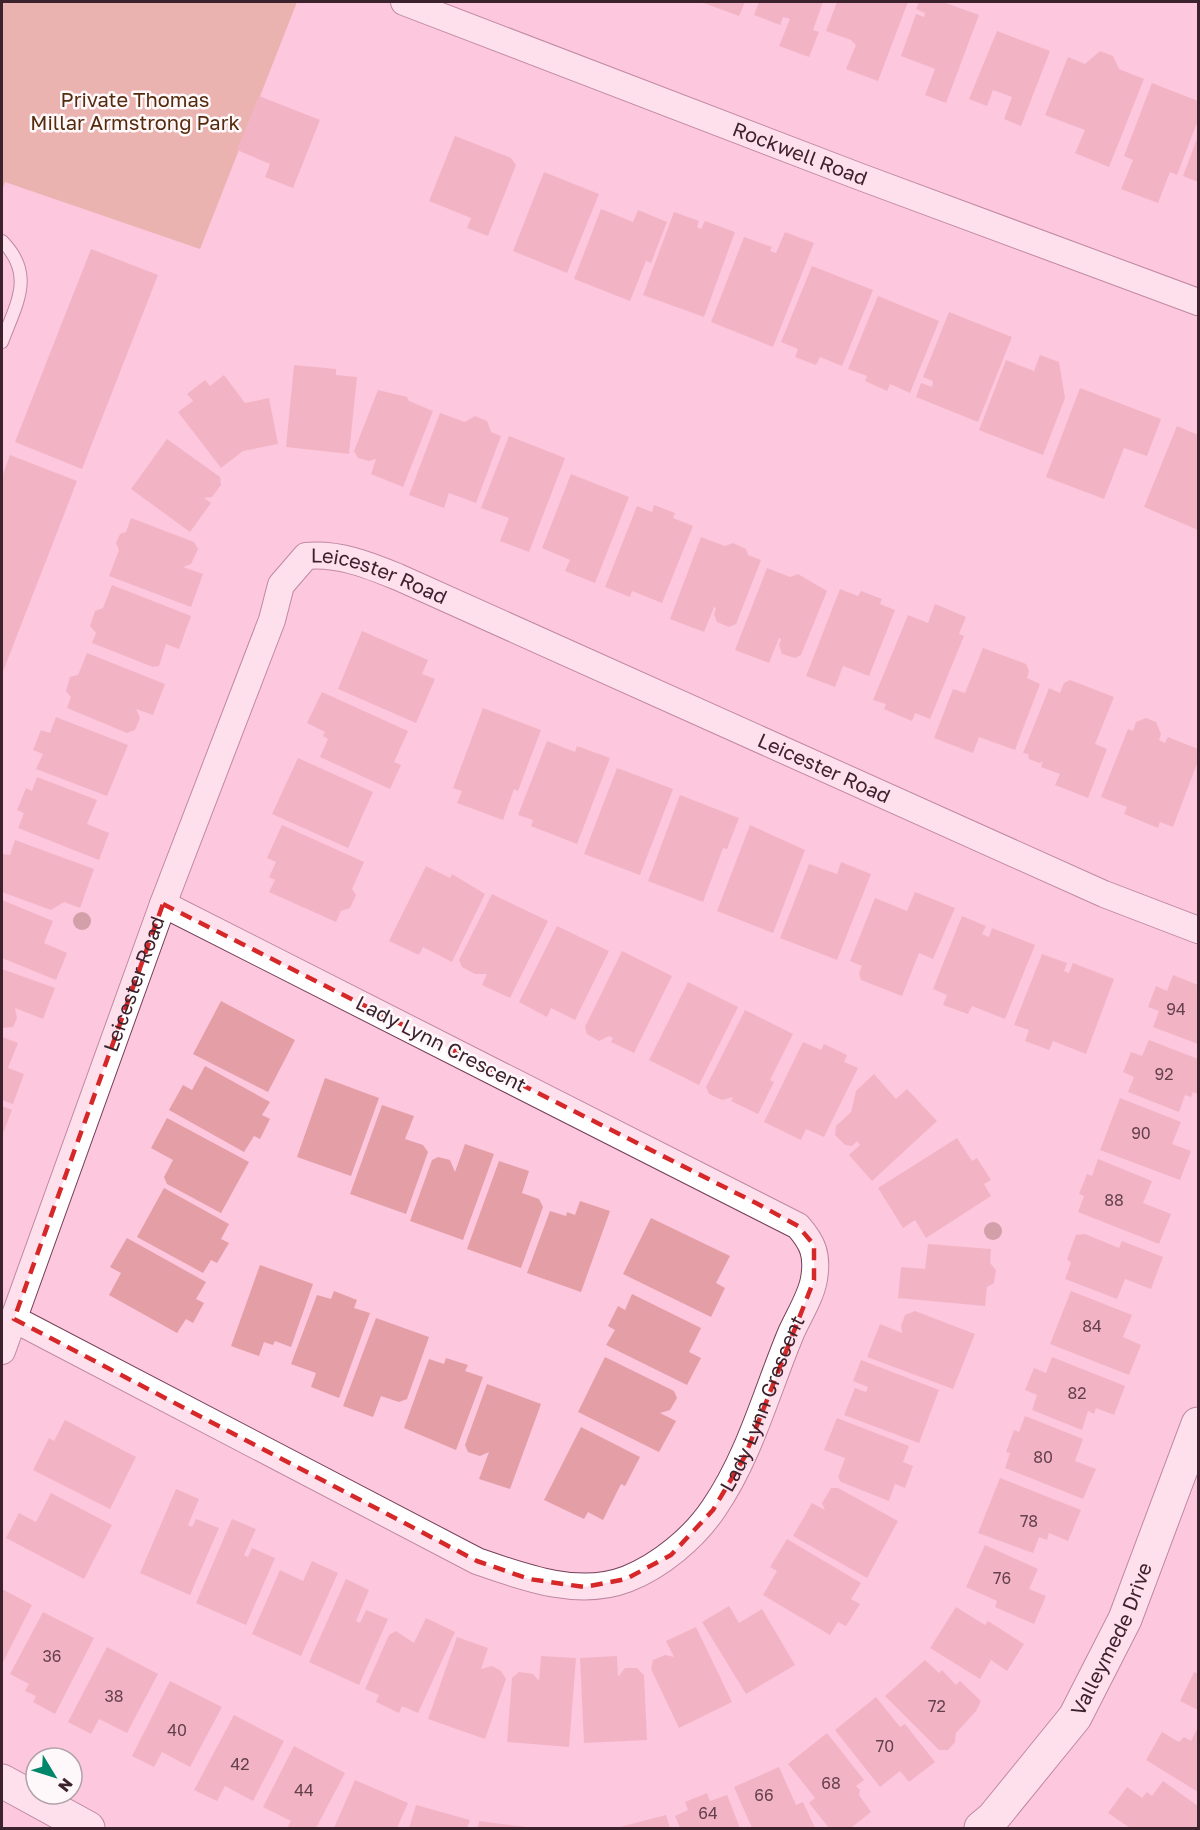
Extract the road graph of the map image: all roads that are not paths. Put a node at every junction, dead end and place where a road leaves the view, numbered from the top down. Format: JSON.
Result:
{"nodes":[{"id":1,"x":404,"y":2,"type":"edge"},
{"id":2,"x":2,"y":241,"type":"edge"},
{"id":3,"x":1198,"y":302,"type":"edge"},
{"id":4,"x":2,"y":342,"type":"edge"},
{"id":5,"x":163,"y":904,"type":"junction"},
{"id":6,"x":1198,"y":930,"type":"edge"},
{"id":7,"x":14,"y":1320,"type":"junction"},
{"id":8,"x":2,"y":1351,"type":"edge"},
{"id":9,"x":1198,"y":1424,"type":"edge"},
{"id":10,"x":2,"y":1781,"type":"edge"},
{"id":11,"x":88,"y":1828,"type":"edge"},
{"id":12,"x":981,"y":1828,"type":"edge"}],
"edges":[{"from":1,"to":3,"type":"street","name":"Rockwell Road"},
{"from":2,"to":4,"type":"lane"},
{"from":5,"to":6,"type":"street","name":"Leicester Road"},
{"from":5,"to":7,"type":"street","name":"Leicester Road"},
{"from":5,"to":7,"type":"street","name":"Lady Lynn Crescent"},
{"from":7,"to":8,"type":"street","name":"Leicester Road"},
{"from":9,"to":12,"type":"street","name":"Valleymede Drive"},
{"from":10,"to":11,"type":"street"}]}
